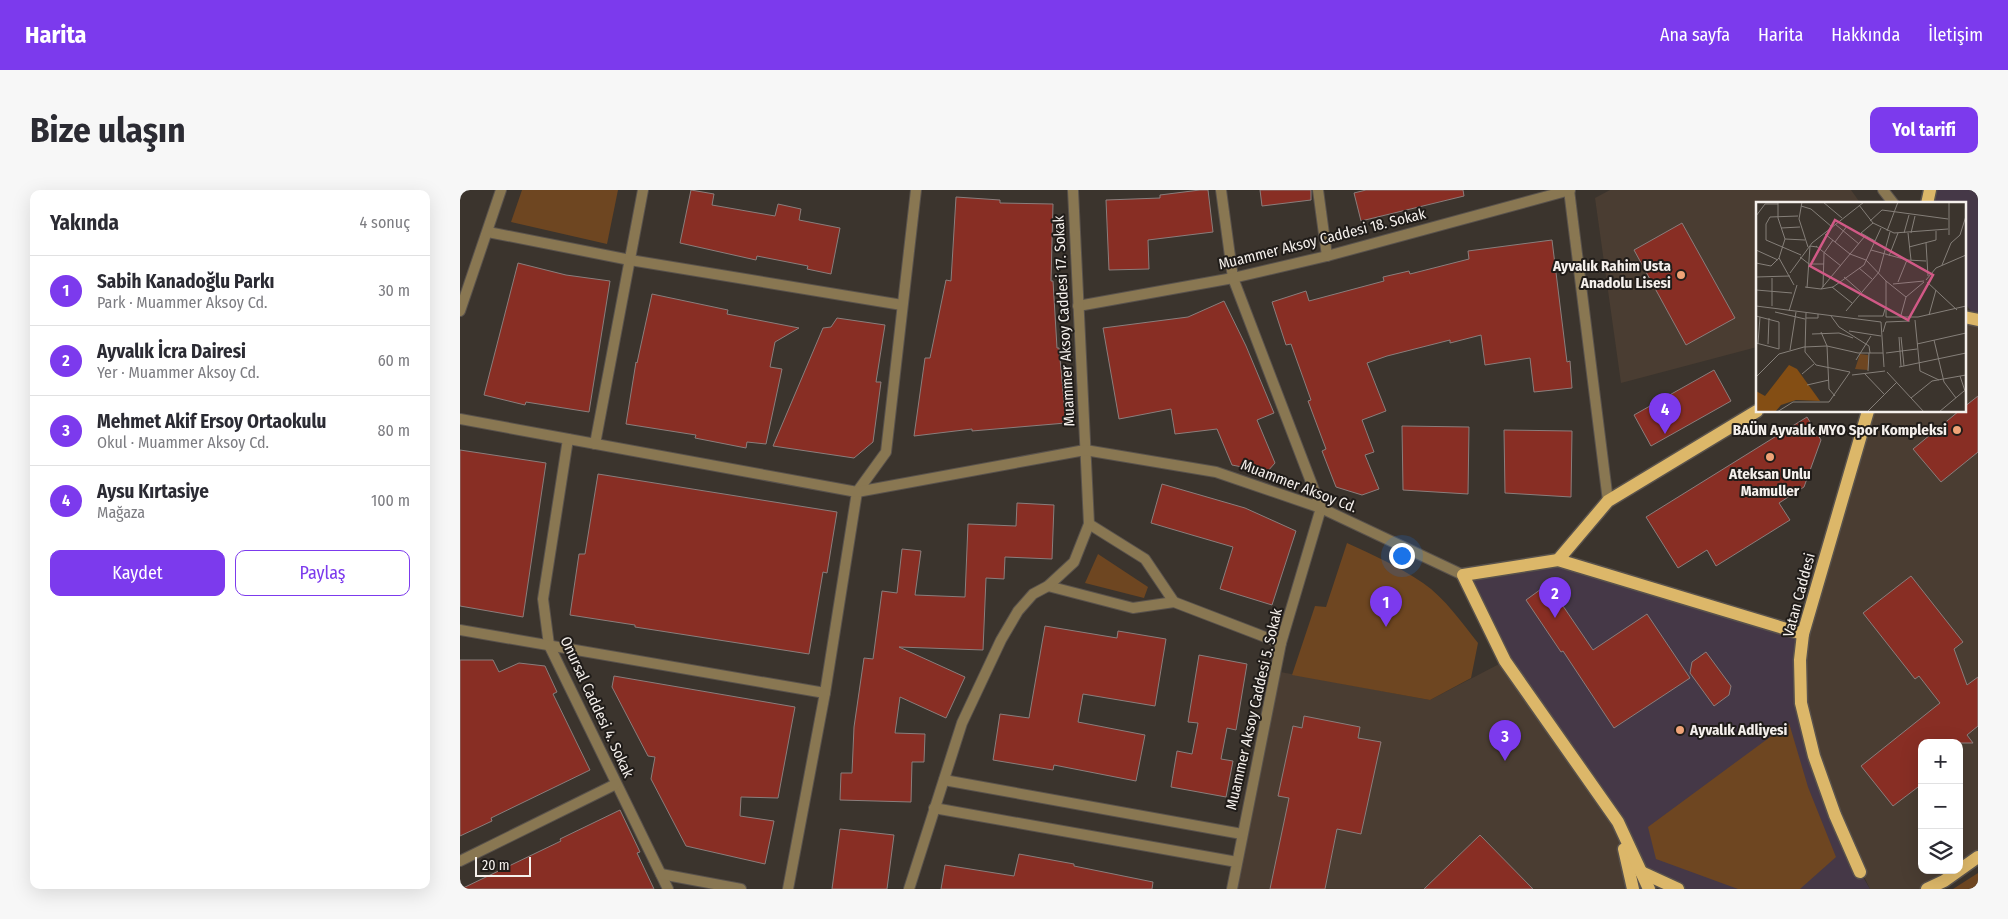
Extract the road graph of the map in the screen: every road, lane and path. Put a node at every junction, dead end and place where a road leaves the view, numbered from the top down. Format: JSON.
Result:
{"nodes":[{"id":1,"x":501,"y":190,"type":"edge"},
{"id":2,"x":643,"y":190,"type":"edge"},
{"id":3,"x":916,"y":190,"type":"edge"},
{"id":4,"x":1073,"y":190,"type":"edge"},
{"id":5,"x":1221,"y":190,"type":"edge"},
{"id":6,"x":1318,"y":190,"type":"edge"},
{"id":7,"x":1569,"y":190,"type":"edge"},
{"id":8,"x":1883,"y":190,"type":"edge"},
{"id":9,"x":1892,"y":202,"type":"edge"},
{"id":10,"x":488,"y":232,"type":"junction"},
{"id":11,"x":1327,"y":256,"type":"junction"},
{"id":12,"x":630,"y":260,"type":"junction"},
{"id":13,"x":1233,"y":278,"type":"junction"},
{"id":14,"x":463,"y":294,"type":"edge"},
{"id":15,"x":902,"y":305,"type":"junction"},
{"id":16,"x":1078,"y":306,"type":"junction"},
{"id":17,"x":460,"y":311,"type":"edge"},
{"id":18,"x":1756,"y":412,"type":"edge"},
{"id":19,"x":1868,"y":412,"type":"edge"},
{"id":20,"x":460,"y":419,"type":"edge"},
{"id":21,"x":568,"y":439,"type":"junction"},
{"id":22,"x":595,"y":444,"type":"junction"},
{"id":23,"x":1085,"y":450,"type":"junction"},
{"id":24,"x":857,"y":492,"type":"junction"},
{"id":25,"x":1608,"y":500,"type":"junction"},
{"id":26,"x":1321,"y":508,"type":"junction"},
{"id":27,"x":1089,"y":524,"type":"junction"},
{"id":28,"x":1558,"y":560,"type":"junction"},
{"id":29,"x":1463,"y":575,"type":"junction"},
{"id":30,"x":1048,"y":586,"type":"junction"},
{"id":31,"x":1174,"y":602,"type":"junction"},
{"id":32,"x":460,"y":630,"type":"edge"},
{"id":33,"x":1803,"y":634,"type":"junction"},
{"id":34,"x":1281,"y":643,"type":"junction"},
{"id":35,"x":549,"y":645,"type":"junction"},
{"id":36,"x":826,"y":693,"type":"junction"},
{"id":37,"x":944,"y":780,"type":"junction"},
{"id":38,"x":616,"y":784,"type":"junction"},
{"id":39,"x":934,"y":808,"type":"junction"},
{"id":40,"x":1242,"y":834,"type":"junction"},
{"id":41,"x":1978,"y":857,"type":"edge"},
{"id":42,"x":460,"y":860,"type":"edge"},
{"id":43,"x":1237,"y":862,"type":"junction"},
{"id":44,"x":1860,"y":872,"type":"dead end"},
{"id":45,"x":660,"y":874,"type":"junction"},
{"id":46,"x":1634,"y":882,"type":"edge"},
{"id":47,"x":668,"y":889,"type":"edge"},
{"id":48,"x":742,"y":889,"type":"edge"},
{"id":49,"x":788,"y":889,"type":"edge"},
{"id":50,"x":908,"y":889,"type":"edge"},
{"id":51,"x":1232,"y":889,"type":"edge"},
{"id":52,"x":1649,"y":889,"type":"edge"},
{"id":53,"x":1678,"y":889,"type":"edge"},
{"id":54,"x":1927,"y":889,"type":"edge"}],
"edges":[{"from":1,"to":10,"type":"street"},
{"from":2,"to":12,"type":"street"},
{"from":3,"to":15,"type":"street"},
{"from":4,"to":16,"type":"street","name":"Muammer Aksoy Caddesi 17. Sokak"},
{"from":5,"to":13,"type":"street"},
{"from":6,"to":11,"type":"street"},
{"from":7,"to":11,"type":"street","name":"Muammer Aksoy Caddesi 18. Sokak"},
{"from":7,"to":25,"type":"street"},
{"from":8,"to":9,"type":"street"},
{"from":10,"to":12,"type":"street"},
{"from":10,"to":14,"type":"street"},
{"from":11,"to":13,"type":"street","name":"Muammer Aksoy Caddesi 18. Sokak"},
{"from":12,"to":15,"type":"street"},
{"from":12,"to":22,"type":"street"},
{"from":13,"to":16,"type":"street","name":"Muammer Aksoy Caddesi 18. Sokak"},
{"from":13,"to":26,"type":"street"},
{"from":14,"to":17,"type":"street"},
{"from":15,"to":24,"type":"street"},
{"from":16,"to":23,"type":"street","name":"Muammer Aksoy Caddesi 17. Sokak"},
{"from":18,"to":25,"type":"main road"},
{"from":19,"to":33,"type":"main road","name":"Vatan Caddesi"},
{"from":20,"to":21,"type":"street"},
{"from":21,"to":22,"type":"street"},
{"from":21,"to":35,"type":"street","name":"Onursal Caddesi 4. Sokak"},
{"from":22,"to":24,"type":"street"},
{"from":23,"to":24,"type":"street","name":"Muammer Aksoy Cd."},
{"from":23,"to":26,"type":"street","name":"Muammer Aksoy Cd."},
{"from":23,"to":27,"type":"street","name":"Muammer Aksoy Caddesi 17. Sokak"},
{"from":24,"to":36,"type":"street"},
{"from":25,"to":28,"type":"main road"},
{"from":26,"to":29,"type":"street","name":"Muammer Aksoy Cd."},
{"from":26,"to":34,"type":"street","name":"Muammer Aksoy Caddesi 5. Sokak"},
{"from":27,"to":30,"type":"street"},
{"from":27,"to":31,"type":"street"},
{"from":28,"to":29,"type":"main road"},
{"from":28,"to":33,"type":"main road"},
{"from":29,"to":46,"type":"main road"},
{"from":30,"to":31,"type":"street"},
{"from":30,"to":37,"type":"street"},
{"from":31,"to":34,"type":"street"},
{"from":32,"to":35,"type":"street"},
{"from":33,"to":44,"type":"main road","name":"Vatan Caddesi"},
{"from":34,"to":40,"type":"street","name":"Muammer Aksoy Caddesi 5. Sokak"},
{"from":35,"to":36,"type":"street"},
{"from":35,"to":38,"type":"street","name":"Onursal Caddesi 4. Sokak"},
{"from":36,"to":49,"type":"street"},
{"from":37,"to":39,"type":"street"},
{"from":37,"to":40,"type":"street"},
{"from":38,"to":42,"type":"street"},
{"from":38,"to":45,"type":"street","name":"Onursal Caddesi 4. Sokak"},
{"from":39,"to":43,"type":"street"},
{"from":39,"to":50,"type":"street"},
{"from":40,"to":43,"type":"street","name":"Muammer Aksoy Caddesi 5. Sokak"},
{"from":41,"to":54,"type":"main road"},
{"from":43,"to":51,"type":"street","name":"Muammer Aksoy Caddesi 5. Sokak"},
{"from":45,"to":47,"type":"street","name":"Onursal Caddesi 4. Sokak"},
{"from":45,"to":48,"type":"street"},
{"from":46,"to":52,"type":"main road"},
{"from":46,"to":53,"type":"main road"}]}
